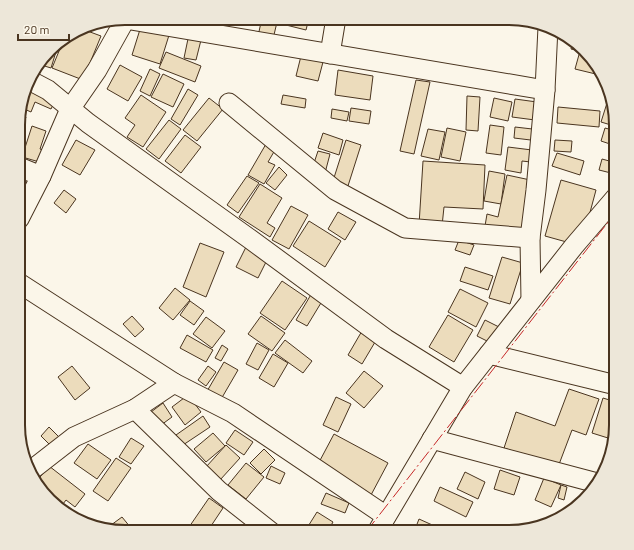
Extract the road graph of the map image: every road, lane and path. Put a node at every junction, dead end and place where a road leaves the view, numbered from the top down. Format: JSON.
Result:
{"nodes":[{"id":1,"x":122,"y":25,"type":"edge"},
{"id":2,"x":160,"y":25,"type":"edge"},
{"id":3,"x":335,"y":25,"type":"edge"},
{"id":4,"x":548,"y":33,"type":"edge"},
{"id":5,"x":330,"y":54,"type":"junction"},
{"id":6,"x":35,"y":83,"type":"edge"},
{"id":7,"x":545,"y":90,"type":"junction"},
{"id":8,"x":229,"y":103,"type":"dead end"},
{"id":9,"x":70,"y":109,"type":"junction"},
{"id":10,"x":25,"y":169,"type":"edge"},
{"id":11,"x":41,"y":176,"type":"junction"},
{"id":12,"x":25,"y":207,"type":"edge"},
{"id":13,"x":609,"y":207,"type":"edge"},
{"id":14,"x":530,"y":238,"type":"junction"},
{"id":15,"x":25,"y":287,"type":"edge"},
{"id":16,"x":531,"y":300,"type":"junction"},
{"id":17,"x":489,"y":354,"type":"junction"},
{"id":18,"x":174,"y":383,"type":"junction"},
{"id":19,"x":609,"y":383,"type":"edge"},
{"id":20,"x":463,"y":387,"type":"junction"},
{"id":21,"x":135,"y":409,"type":"junction"},
{"id":22,"x":432,"y":440,"type":"junction"},
{"id":23,"x":35,"y":467,"type":"edge"},
{"id":24,"x":592,"y":482,"type":"edge"},
{"id":25,"x":382,"y":524,"type":"edge"},
{"id":26,"x":262,"y":525,"type":"edge"}],
"edges":[{"from":1,"to":9,"type":"street"},
{"from":2,"to":5,"type":"street"},
{"from":3,"to":5,"type":"street"},
{"from":4,"to":7,"type":"street"},
{"from":5,"to":7,"type":"street"},
{"from":6,"to":9,"type":"street"},
{"from":7,"to":14,"type":"street"},
{"from":8,"to":14,"type":"street"},
{"from":9,"to":11,"type":"street"},
{"from":9,"to":20,"type":"street"},
{"from":10,"to":11,"type":"street"},
{"from":11,"to":12,"type":"street"},
{"from":13,"to":16,"type":"street"},
{"from":14,"to":16,"type":"street"},
{"from":15,"to":18,"type":"street"},
{"from":16,"to":17,"type":"street"},
{"from":17,"to":19,"type":"street"},
{"from":17,"to":20,"type":"street"},
{"from":18,"to":21,"type":"street"},
{"from":18,"to":25,"type":"street"},
{"from":20,"to":22,"type":"street"},
{"from":21,"to":23,"type":"street"},
{"from":21,"to":26,"type":"street"},
{"from":22,"to":24,"type":"street"},
{"from":22,"to":25,"type":"street"}]}
